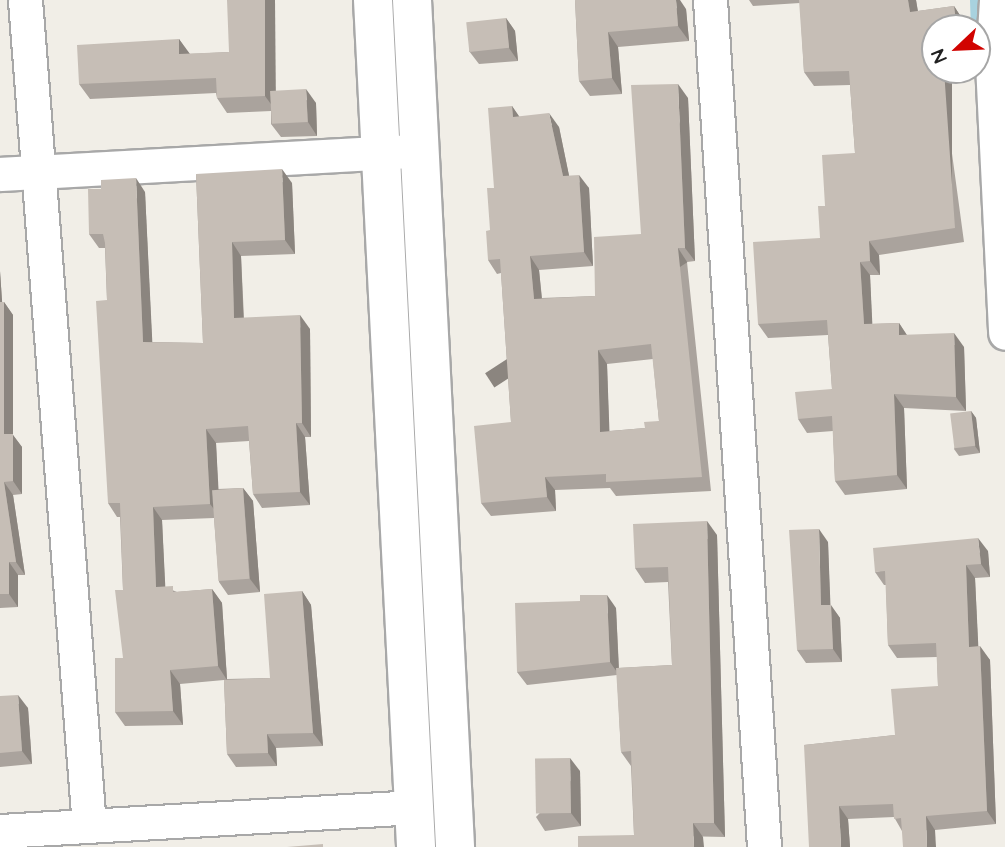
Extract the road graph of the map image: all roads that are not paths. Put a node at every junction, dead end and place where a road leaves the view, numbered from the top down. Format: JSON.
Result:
{"nodes":[{"id":1,"x":25,"y":0,"type":"edge"},
{"id":2,"x":373,"y":0,"type":"edge"},
{"id":3,"x":412,"y":0,"type":"edge"},
{"id":4,"x":710,"y":0,"type":"edge"},
{"id":5,"x":996,"y":0,"type":"edge"},
{"id":6,"x":419,"y":150,"type":"junction"},
{"id":7,"x":377,"y":153,"type":"junction"},
{"id":8,"x":37,"y":171,"type":"junction"},
{"id":9,"x":0,"y":174,"type":"edge"},
{"id":10,"x":1005,"y":333,"type":"edge"},
{"id":11,"x":413,"y":807,"type":"junction"},
{"id":12,"x":89,"y":826,"type":"junction"},
{"id":13,"x":0,"y":831,"type":"edge"},
{"id":14,"x":416,"y":847,"type":"edge"},
{"id":15,"x":455,"y":847,"type":"edge"},
{"id":16,"x":764,"y":847,"type":"edge"}],
"edges":[{"from":1,"to":8,"type":"street"},
{"from":2,"to":7,"type":"street"},
{"from":3,"to":6,"type":"street"},
{"from":4,"to":16,"type":"street"},
{"from":5,"to":10,"type":"street"},
{"from":6,"to":7,"type":"street"},
{"from":6,"to":15,"type":"street"},
{"from":7,"to":8,"type":"street"},
{"from":7,"to":11,"type":"street"},
{"from":8,"to":9,"type":"street"},
{"from":8,"to":12,"type":"street"},
{"from":11,"to":12,"type":"street"},
{"from":11,"to":14,"type":"street"},
{"from":12,"to":13,"type":"street"}]}
